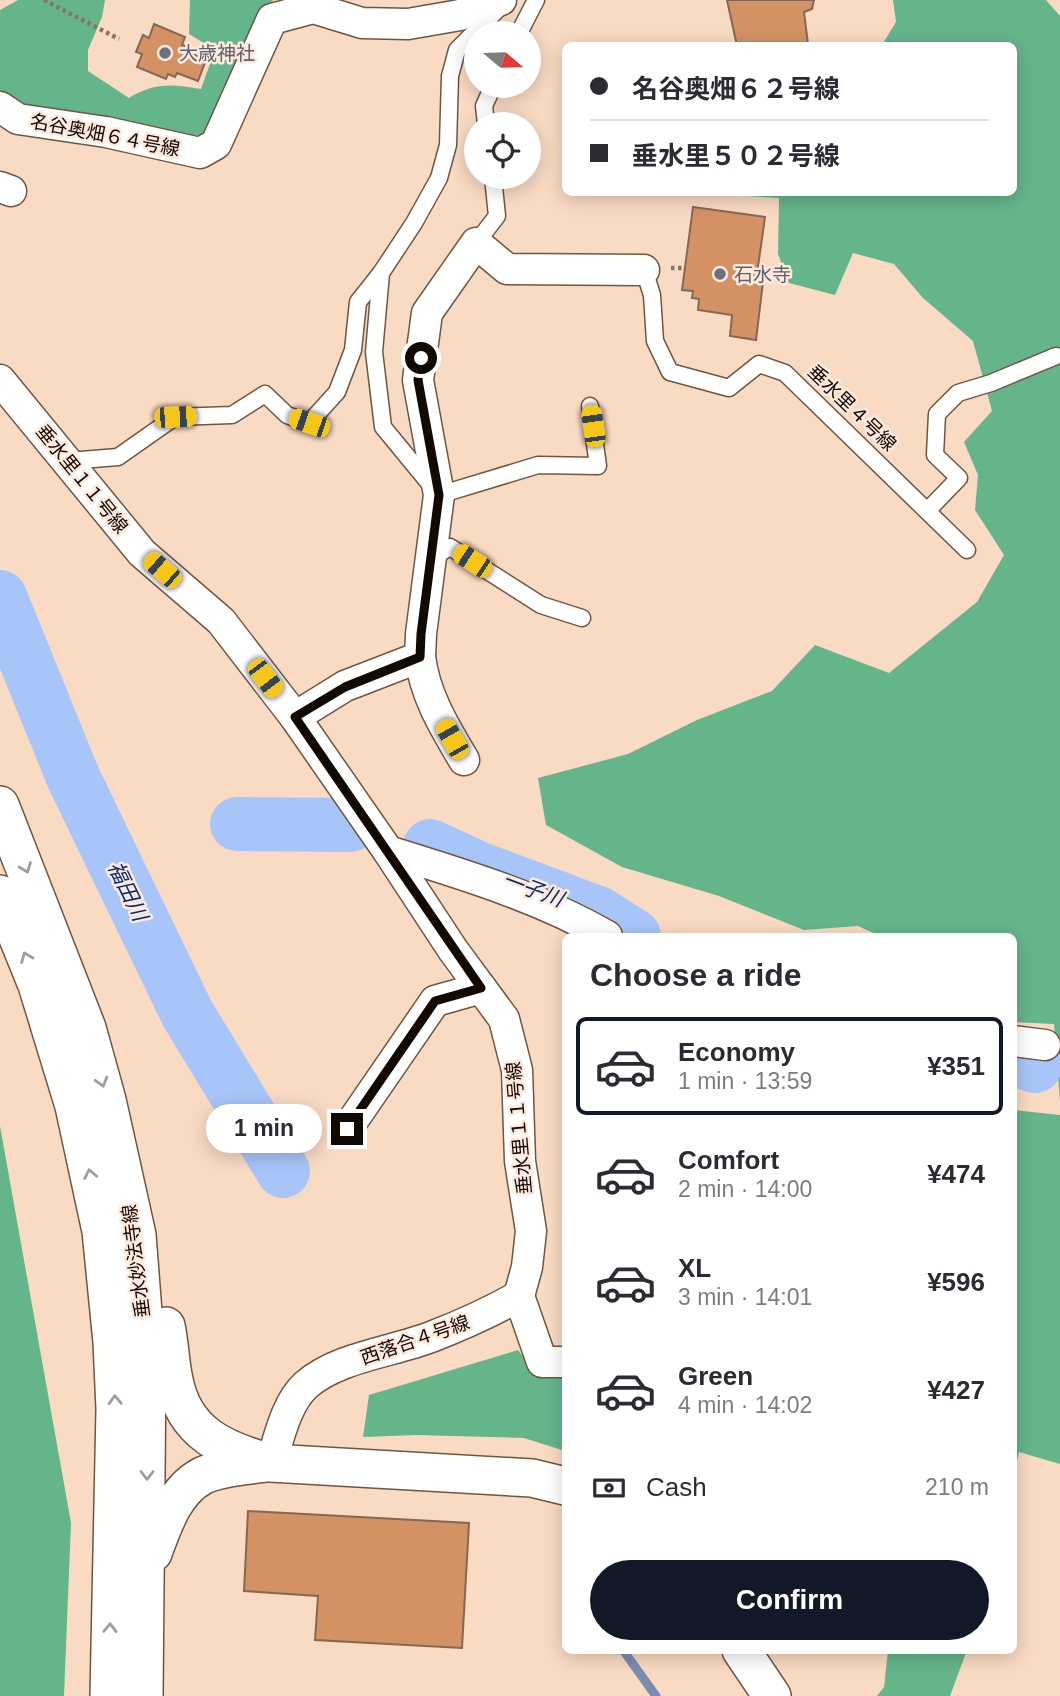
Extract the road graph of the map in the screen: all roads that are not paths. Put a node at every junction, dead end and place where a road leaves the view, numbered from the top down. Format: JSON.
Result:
{"nodes":[{"id":1,"x":501,"y":0,"type":"edge"},
{"id":2,"x":507,"y":0,"type":"edge"},
{"id":3,"x":536,"y":0,"type":"edge"},
{"id":4,"x":313,"y":4,"type":"edge"},
{"id":5,"x":525,"y":21,"type":"edge"},
{"id":6,"x":0,"y":107,"type":"edge"},
{"id":7,"x":494,"y":189,"type":"edge"},
{"id":8,"x":476,"y":243,"type":"junction"},
{"id":9,"x":644,"y":270,"type":"joint"},
{"id":10,"x":381,"y":273,"type":"junction"},
{"id":11,"x":1056,"y":356,"type":"dead end"},
{"id":12,"x":0,"y":380,"type":"edge"},
{"id":13,"x":590,"y":406,"type":"dead end"},
{"id":14,"x":68,"y":461,"type":"junction"},
{"id":15,"x":439,"y":495,"type":"junction"},
{"id":16,"x":927,"y":511,"type":"junction"},
{"id":17,"x":967,"y":550,"type":"dead end"},
{"id":18,"x":432,"y":558,"type":"junction"},
{"id":19,"x":582,"y":618,"type":"dead end"},
{"id":20,"x":420,"y":657,"type":"junction"},
{"id":21,"x":295,"y":717,"type":"junction"},
{"id":22,"x":464,"y":760,"type":"dead end"},
{"id":23,"x":0,"y":805,"type":"edge"},
{"id":24,"x":388,"y":850,"type":"junction"},
{"id":25,"x":0,"y":894,"type":"edge"},
{"id":26,"x":602,"y":933,"type":"edge"},
{"id":27,"x":481,"y":988,"type":"junction"},
{"id":28,"x":1017,"y":1042,"type":"edge"},
{"id":29,"x":1045,"y":1045,"type":"dead end"},
{"id":30,"x":347,"y":1129,"type":"dead end"},
{"id":31,"x":137,"y":1236,"type":"junction"},
{"id":32,"x":519,"y":1296,"type":"junction"},
{"id":33,"x":562,"y":1362,"type":"edge"},
{"id":34,"x":271,"y":1463,"type":"junction"},
{"id":35,"x":562,"y":1485,"type":"edge"},
{"id":36,"x":147,"y":1570,"type":"junction"},
{"id":37,"x":744,"y":1654,"type":"edge"},
{"id":38,"x":109,"y":1696,"type":"edge"},
{"id":39,"x":144,"y":1696,"type":"edge"},
{"id":40,"x":772,"y":1696,"type":"edge"}],
"edges":[{"from":1,"to":4,"type":"street","name":"名谷奥畑６４号線"},
{"from":2,"to":10,"type":"lane"},
{"from":3,"to":5,"type":"lane"},
{"from":4,"to":6,"type":"street","name":"名谷奥畑６４号線"},
{"from":7,"to":8,"type":"lane"},
{"from":8,"to":9,"type":"street"},
{"from":8,"to":15,"type":"street"},
{"from":9,"to":16,"type":"lane","name":"垂水里４号線"},
{"from":10,"to":14,"type":"lane"},
{"from":10,"to":15,"type":"lane"},
{"from":11,"to":16,"type":"lane"},
{"from":12,"to":14,"type":"street","name":"垂水里１１号線"},
{"from":13,"to":15,"type":"lane"},
{"from":14,"to":21,"type":"street","name":"垂水里１１号線"},
{"from":15,"to":18,"type":"street"},
{"from":16,"to":17,"type":"lane","name":"垂水里４号線"},
{"from":18,"to":19,"type":"lane"},
{"from":18,"to":20,"type":"street"},
{"from":20,"to":21,"type":"street"},
{"from":20,"to":22,"type":"street"},
{"from":21,"to":24,"type":"street","name":"垂水里１１号線"},
{"from":23,"to":31,"type":"street","name":"垂水妙法寺線","one_way":true},
{"from":24,"to":26,"type":"street"},
{"from":24,"to":27,"type":"street","name":"垂水里１１号線"},
{"from":38,"to":25,"type":"street","name":"垂水妙法寺線","one_way":true},
{"from":27,"to":30,"type":"street"},
{"from":27,"to":32,"type":"street","name":"垂水里１１号線"},
{"from":28,"to":29,"type":"street"},
{"from":31,"to":34,"type":"street"},
{"from":31,"to":36,"type":"street","name":"垂水妙法寺線","one_way":true},
{"from":32,"to":33,"type":"street"},
{"from":32,"to":34,"type":"street","name":"西落合４号線"},
{"from":34,"to":35,"type":"street"},
{"from":34,"to":36,"type":"street"},
{"from":36,"to":39,"type":"street","name":"垂水妙法寺線"},
{"from":37,"to":40,"type":"street"}]}
